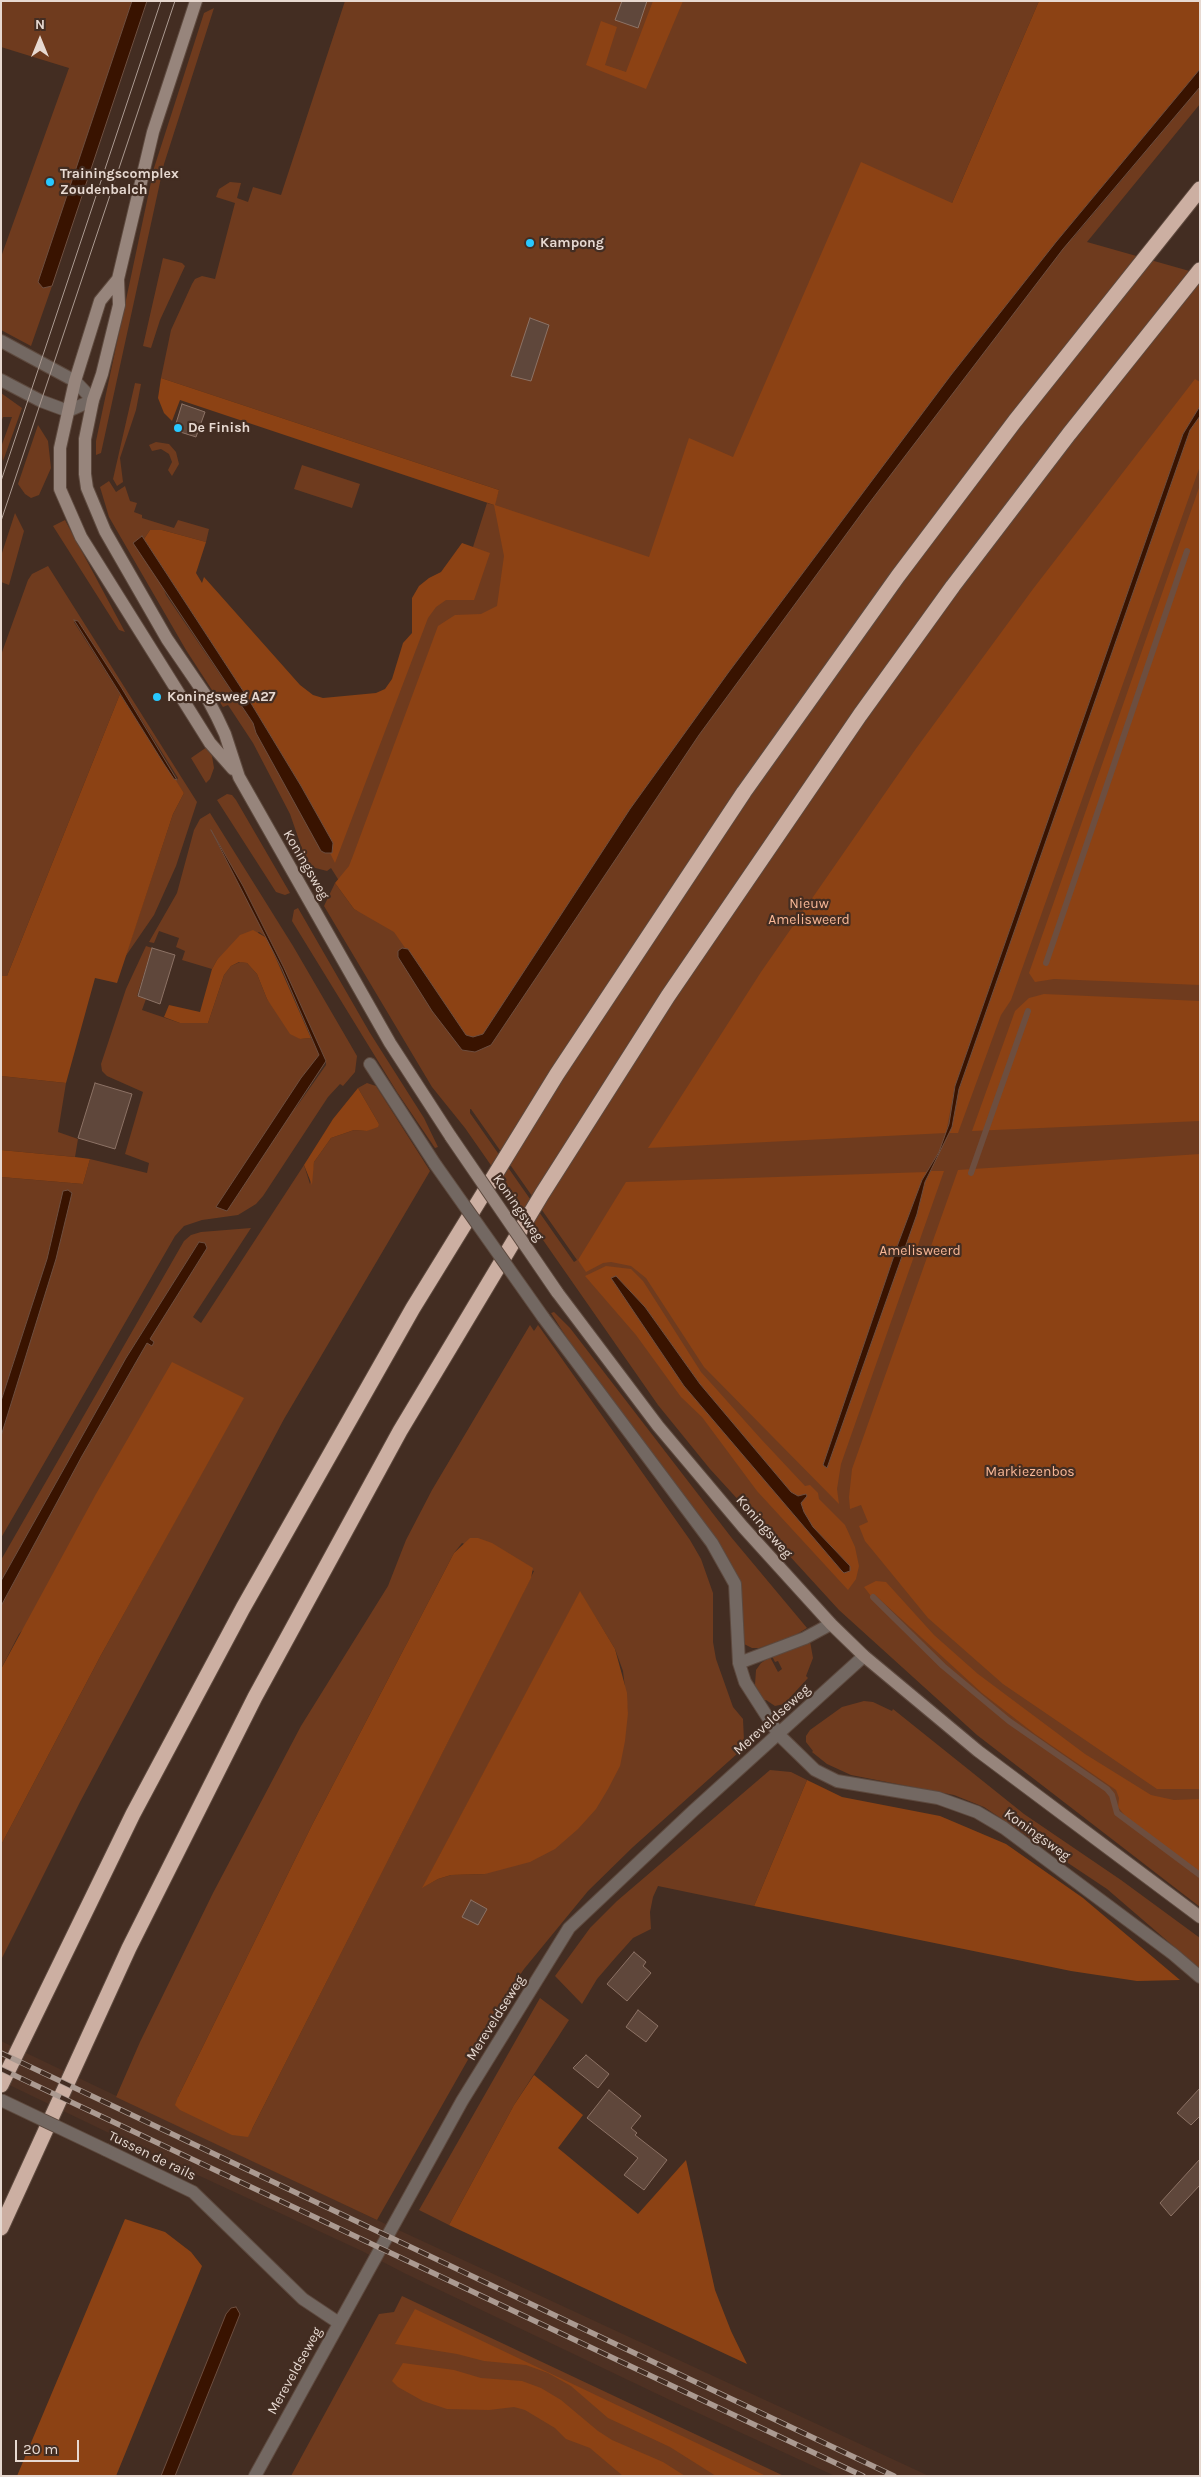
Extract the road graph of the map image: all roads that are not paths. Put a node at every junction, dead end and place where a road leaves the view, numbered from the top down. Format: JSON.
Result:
{"nodes":[{"id":1,"x":196,"y":1,"type":"edge"},
{"id":2,"x":1200,"y":189,"type":"edge"},
{"id":3,"x":1200,"y":270,"type":"edge"},
{"id":4,"x":118,"y":279,"type":"junction"},
{"id":5,"x":1,"y":341,"type":"edge"},
{"id":6,"x":1,"y":380,"type":"edge"},
{"id":7,"x":75,"y":381,"type":"junction"},
{"id":8,"x":93,"y":400,"type":"junction"},
{"id":9,"x":68,"y":411,"type":"junction"},
{"id":10,"x":236,"y":772,"type":"junction"},
{"id":11,"x":370,"y":1064,"type":"dead end"},
{"id":12,"x":831,"y":1624,"type":"junction"},
{"id":13,"x":864,"y":1656,"type":"junction"},
{"id":14,"x":739,"y":1662,"type":"junction"},
{"id":15,"x":778,"y":1735,"type":"junction"},
{"id":16,"x":1200,"y":1917,"type":"edge"},
{"id":17,"x":1200,"y":1977,"type":"edge"},
{"id":18,"x":1,"y":2085,"type":"edge"},
{"id":19,"x":1,"y":2100,"type":"edge"},
{"id":20,"x":1,"y":2228,"type":"edge"},
{"id":21,"x":339,"y":2323,"type":"junction"},
{"id":22,"x":255,"y":2476,"type":"edge"}],
"edges":[{"from":1,"to":4,"type":"main road"},
{"from":2,"to":18,"type":"highway"},
{"from":3,"to":20,"type":"highway"},
{"from":4,"to":7,"type":"main road","name":"Koningsweg"},
{"from":4,"to":8,"type":"main road","name":"Koningsweg"},
{"from":5,"to":7,"type":"street"},
{"from":6,"to":9,"type":"street"},
{"from":7,"to":8,"type":"street"},
{"from":7,"to":9,"type":"main road","name":"Koningsweg"},
{"from":8,"to":9,"type":"street"},
{"from":8,"to":10,"type":"main road","name":"Koningsweg"},
{"from":9,"to":10,"type":"main road","name":"Koningsweg"},
{"from":10,"to":12,"type":"main road","name":"Koningsweg","bridge":true},
{"from":11,"to":14,"type":"street","name":"Koningsweg","bridge":true},
{"from":12,"to":13,"type":"main road","name":"Koningsweg"},
{"from":12,"to":14,"type":"street"},
{"from":13,"to":15,"type":"street","name":"Mereveldseweg"},
{"from":13,"to":16,"type":"main road","name":"Koningsweg"},
{"from":14,"to":15,"type":"street","name":"Koningsweg"},
{"from":15,"to":17,"type":"street","name":"Koningsweg"},
{"from":15,"to":21,"type":"street","name":"Mereveldseweg"},
{"from":19,"to":21,"type":"street","name":"Tussen de rails","bridge":true},
{"from":21,"to":22,"type":"street","name":"Mereveldseweg"}]}
